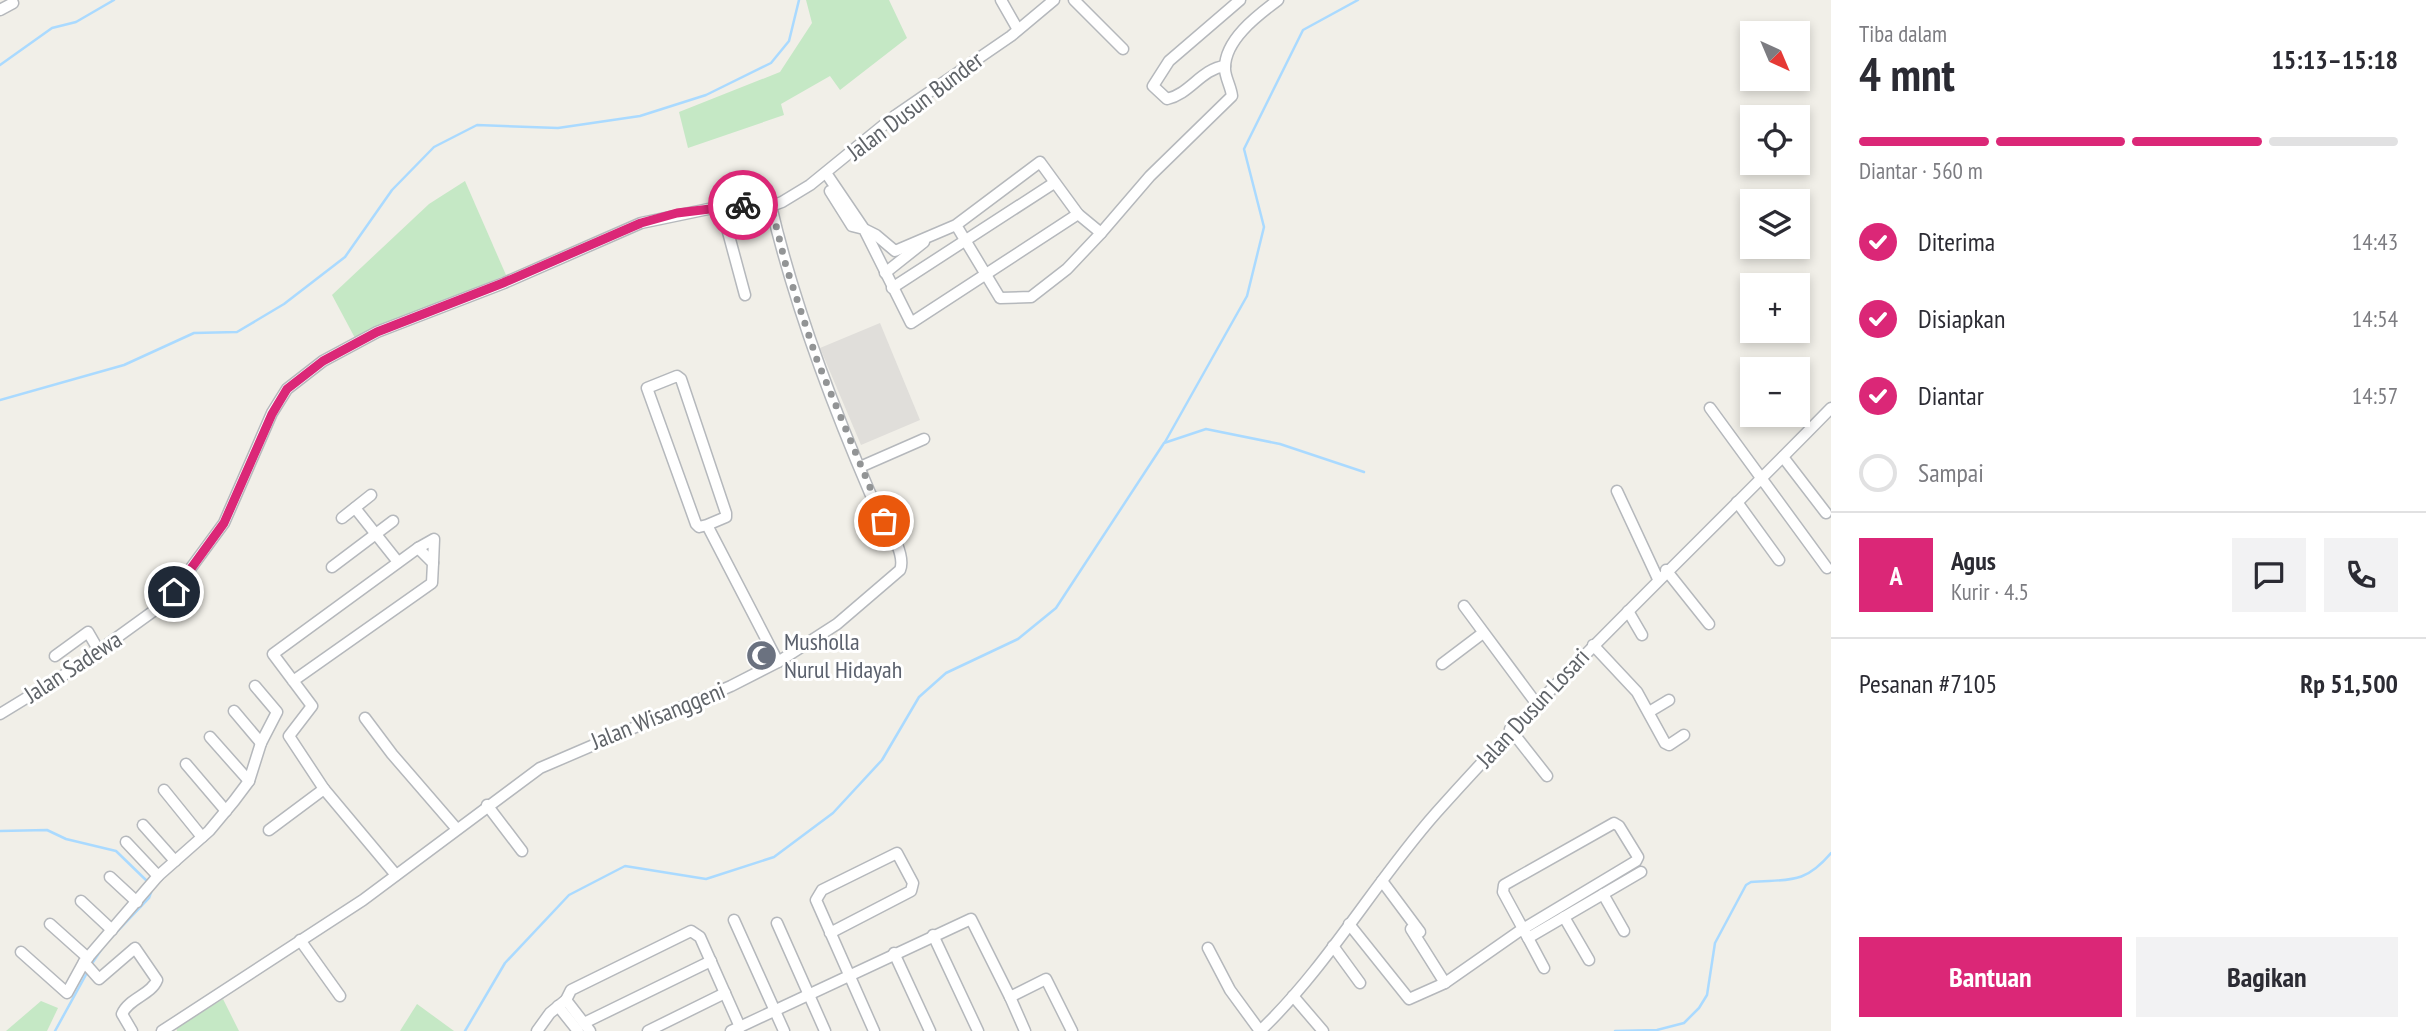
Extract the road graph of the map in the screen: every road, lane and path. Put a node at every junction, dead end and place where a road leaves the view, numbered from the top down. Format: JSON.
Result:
{"nodes":[{"id":1,"x":1000,"y":0,"type":"edge"},
{"id":2,"x":1054,"y":0,"type":"edge"},
{"id":3,"x":1074,"y":0,"type":"edge"},
{"id":4,"x":1240,"y":0,"type":"edge"},
{"id":5,"x":1278,"y":0,"type":"edge"},
{"id":6,"x":13,"y":3,"type":"dead end"},
{"id":7,"x":0,"y":10,"type":"edge"},
{"id":8,"x":1017,"y":28,"type":"junction"},
{"id":9,"x":1123,"y":49,"type":"dead end"},
{"id":10,"x":1225,"y":66,"type":"junction"},
{"id":11,"x":824,"y":175,"type":"junction"},
{"id":12,"x":1055,"y":183,"type":"junction"},
{"id":13,"x":771,"y":205,"type":"junction"},
{"id":14,"x":721,"y":206,"type":"junction"},
{"id":15,"x":1078,"y":214,"type":"junction"},
{"id":16,"x":956,"y":225,"type":"junction"},
{"id":17,"x":864,"y":229,"type":"junction"},
{"id":18,"x":1101,"y":233,"type":"junction"},
{"id":19,"x":931,"y":235,"type":"junction"},
{"id":20,"x":965,"y":241,"type":"junction"},
{"id":21,"x":895,"y":251,"type":"junction"},
{"id":22,"x":909,"y":256,"type":"junction"},
{"id":23,"x":885,"y":273,"type":"junction"},
{"id":24,"x":988,"y":275,"type":"junction"},
{"id":25,"x":892,"y":288,"type":"junction"},
{"id":26,"x":745,"y":295,"type":"dead end"},
{"id":27,"x":1710,"y":408,"type":"dead end"},
{"id":28,"x":1831,"y":408,"type":"edge"},
{"id":29,"x":924,"y":439,"type":"dead end"},
{"id":30,"x":1783,"y":457,"type":"junction"},
{"id":31,"x":860,"y":467,"type":"junction"},
{"id":32,"x":1763,"y":476,"type":"junction"},
{"id":33,"x":1617,"y":491,"type":"dead end"},
{"id":34,"x":371,"y":495,"type":"dead end"},
{"id":35,"x":1737,"y":502,"type":"junction"},
{"id":36,"x":355,"y":508,"type":"junction"},
{"id":37,"x":1826,"y":513,"type":"dead end"},
{"id":38,"x":342,"y":518,"type":"dead end"},
{"id":39,"x":393,"y":521,"type":"dead end"},
{"id":40,"x":707,"y":525,"type":"junction"},
{"id":41,"x":376,"y":534,"type":"junction"},
{"id":42,"x":418,"y":548,"type":"junction"},
{"id":43,"x":1779,"y":560,"type":"dead end"},
{"id":44,"x":398,"y":562,"type":"junction"},
{"id":45,"x":433,"y":563,"type":"junction"},
{"id":46,"x":332,"y":567,"type":"dead end"},
{"id":47,"x":1827,"y":568,"type":"dead end"},
{"id":48,"x":1662,"y":574,"type":"junction"},
{"id":49,"x":1464,"y":606,"type":"dead end"},
{"id":50,"x":1628,"y":611,"type":"junction"},
{"id":51,"x":1709,"y":624,"type":"dead end"},
{"id":52,"x":1483,"y":633,"type":"junction"},
{"id":53,"x":1642,"y":635,"type":"dead end"},
{"id":54,"x":1593,"y":645,"type":"junction"},
{"id":55,"x":99,"y":651,"type":"junction"},
{"id":56,"x":55,"y":656,"type":"dead end"},
{"id":57,"x":778,"y":662,"type":"junction"},
{"id":58,"x":1442,"y":664,"type":"dead end"},
{"id":59,"x":293,"y":681,"type":"junction"},
{"id":60,"x":255,"y":686,"type":"dead end"},
{"id":61,"x":1670,"y":700,"type":"dead end"},
{"id":62,"x":1536,"y":703,"type":"junction"},
{"id":63,"x":234,"y":711,"type":"dead end"},
{"id":64,"x":1649,"y":712,"type":"junction"},
{"id":65,"x":0,"y":714,"type":"edge"},
{"id":66,"x":365,"y":718,"type":"dead end"},
{"id":67,"x":1510,"y":729,"type":"junction"},
{"id":68,"x":1684,"y":735,"type":"dead end"},
{"id":69,"x":210,"y":737,"type":"dead end"},
{"id":70,"x":261,"y":743,"type":"junction"},
{"id":71,"x":186,"y":764,"type":"dead end"},
{"id":72,"x":1547,"y":776,"type":"dead end"},
{"id":73,"x":249,"y":781,"type":"junction"},
{"id":74,"x":324,"y":789,"type":"junction"},
{"id":75,"x":164,"y":790,"type":"dead end"},
{"id":76,"x":487,"y":805,"type":"junction"},
{"id":77,"x":226,"y":811,"type":"junction"},
{"id":78,"x":143,"y":825,"type":"dead end"},
{"id":79,"x":456,"y":828,"type":"junction"},
{"id":80,"x":270,"y":830,"type":"dead end"},
{"id":81,"x":202,"y":837,"type":"junction"},
{"id":82,"x":126,"y":842,"type":"dead end"},
{"id":83,"x":522,"y":851,"type":"dead end"},
{"id":84,"x":175,"y":861,"type":"junction"},
{"id":85,"x":1642,"y":872,"type":"dead end"},
{"id":86,"x":396,"y":875,"type":"junction"},
{"id":87,"x":110,"y":877,"type":"dead end"},
{"id":88,"x":156,"y":878,"type":"junction"},
{"id":89,"x":1382,"y":881,"type":"junction"},
{"id":90,"x":1603,"y":894,"type":"junction"},
{"id":91,"x":141,"y":899,"type":"junction"},
{"id":92,"x":81,"y":901,"type":"dead end"},
{"id":93,"x":1564,"y":917,"type":"junction"},
{"id":94,"x":734,"y":920,"type":"dead end"},
{"id":95,"x":777,"y":922,"type":"dead end"},
{"id":96,"x":50,"y":924,"type":"dead end"},
{"id":97,"x":1349,"y":924,"type":"junction"},
{"id":98,"x":1411,"y":929,"type":"dead end"},
{"id":99,"x":112,"y":930,"type":"junction"},
{"id":100,"x":1624,"y":931,"type":"dead end"},
{"id":101,"x":830,"y":933,"type":"junction"},
{"id":102,"x":1525,"y":934,"type":"junction"},
{"id":103,"x":933,"y":935,"type":"junction"},
{"id":104,"x":300,"y":940,"type":"junction"},
{"id":105,"x":1333,"y":946,"type":"junction"},
{"id":106,"x":1430,"y":947,"type":"dead end"},
{"id":107,"x":1208,"y":948,"type":"dead end"},
{"id":108,"x":21,"y":952,"type":"dead end"},
{"id":109,"x":894,"y":953,"type":"junction"},
{"id":110,"x":1589,"y":960,"type":"dead end"},
{"id":111,"x":712,"y":961,"type":"junction"},
{"id":112,"x":86,"y":962,"type":"junction"},
{"id":113,"x":1544,"y":968,"type":"dead end"},
{"id":114,"x":847,"y":975,"type":"junction"},
{"id":115,"x":1360,"y":983,"type":"dead end"},
{"id":116,"x":1445,"y":983,"type":"junction"},
{"id":117,"x":725,"y":993,"type":"junction"},
{"id":118,"x":809,"y":993,"type":"junction"},
{"id":119,"x":340,"y":996,"type":"dead end"},
{"id":120,"x":1293,"y":996,"type":"junction"},
{"id":121,"x":1010,"y":997,"type":"junction"},
{"id":122,"x":562,"y":1003,"type":"junction"},
{"id":123,"x":775,"y":1010,"type":"junction"},
{"id":124,"x":584,"y":1028,"type":"edge"},
{"id":125,"x":736,"y":1029,"type":"edge"},
{"id":126,"x":1264,"y":1029,"type":"edge"},
{"id":127,"x":132,"y":1031,"type":"edge"},
{"id":128,"x":162,"y":1031,"type":"edge"},
{"id":129,"x":537,"y":1031,"type":"edge"},
{"id":130,"x":648,"y":1031,"type":"edge"},
{"id":131,"x":784,"y":1031,"type":"edge"},
{"id":132,"x":825,"y":1031,"type":"edge"},
{"id":133,"x":874,"y":1031,"type":"edge"},
{"id":134,"x":930,"y":1031,"type":"edge"},
{"id":135,"x":978,"y":1031,"type":"edge"},
{"id":136,"x":1025,"y":1031,"type":"edge"},
{"id":137,"x":1072,"y":1031,"type":"edge"},
{"id":138,"x":1323,"y":1031,"type":"edge"}],
"edges":[{"from":1,"to":8,"type":"street"},
{"from":2,"to":8,"type":"street","name":"Jalan Dusun Bunder"},
{"from":3,"to":9,"type":"street"},
{"from":4,"to":10,"type":"street"},
{"from":5,"to":10,"type":"street"},
{"from":6,"to":7,"type":"street"},
{"from":8,"to":11,"type":"street","name":"Jalan Dusun Bunder"},
{"from":10,"to":18,"type":"street"},
{"from":11,"to":13,"type":"street","name":"Jalan Dusun Bunder"},
{"from":11,"to":17,"type":"street"},
{"from":12,"to":15,"type":"street"},
{"from":12,"to":16,"type":"street"},
{"from":12,"to":20,"type":"street"},
{"from":13,"to":14,"type":"street","name":"Jalan Sadewa"},
{"from":13,"to":31,"type":"street","name":"Jalan Wisanggeni"},
{"from":14,"to":26,"type":"street"},
{"from":14,"to":55,"type":"street","name":"Jalan Sadewa"},
{"from":15,"to":18,"type":"street"},
{"from":15,"to":24,"type":"street"},
{"from":16,"to":19,"type":"street"},
{"from":16,"to":20,"type":"street"},
{"from":17,"to":21,"type":"street"},
{"from":17,"to":23,"type":"street"},
{"from":18,"to":24,"type":"street"},
{"from":19,"to":21,"type":"street"},
{"from":19,"to":22,"type":"street"},
{"from":20,"to":24,"type":"street"},
{"from":20,"to":25,"type":"street"},
{"from":21,"to":22,"type":"street"},
{"from":22,"to":23,"type":"street"},
{"from":23,"to":25,"type":"street"},
{"from":24,"to":25,"type":"street"},
{"from":27,"to":32,"type":"street"},
{"from":28,"to":30,"type":"street","name":"Jalan Dusun Losari"},
{"from":29,"to":31,"type":"street"},
{"from":30,"to":32,"type":"street","name":"Jalan Dusun Losari"},
{"from":30,"to":37,"type":"street"},
{"from":31,"to":57,"type":"street","name":"Jalan Wisanggeni"},
{"from":32,"to":35,"type":"street","name":"Jalan Dusun Losari"},
{"from":32,"to":47,"type":"street"},
{"from":33,"to":48,"type":"street"},
{"from":34,"to":36,"type":"street"},
{"from":35,"to":43,"type":"street"},
{"from":35,"to":48,"type":"street","name":"Jalan Dusun Losari"},
{"from":36,"to":38,"type":"street"},
{"from":36,"to":41,"type":"street"},
{"from":39,"to":41,"type":"street"},
{"from":40,"to":40,"type":"street"},
{"from":40,"to":57,"type":"street"},
{"from":41,"to":44,"type":"street"},
{"from":41,"to":46,"type":"street"},
{"from":42,"to":44,"type":"street"},
{"from":42,"to":45,"type":"street"},
{"from":42,"to":45,"type":"street"},
{"from":44,"to":59,"type":"street"},
{"from":45,"to":59,"type":"street"},
{"from":48,"to":50,"type":"street","name":"Jalan Dusun Losari"},
{"from":48,"to":51,"type":"street"},
{"from":49,"to":52,"type":"street"},
{"from":50,"to":53,"type":"street"},
{"from":50,"to":54,"type":"street","name":"Jalan Dusun Losari"},
{"from":52,"to":58,"type":"street"},
{"from":52,"to":62,"type":"street"},
{"from":54,"to":62,"type":"street","name":"Jalan Dusun Losari"},
{"from":54,"to":64,"type":"street"},
{"from":55,"to":56,"type":"street"},
{"from":55,"to":65,"type":"street","name":"Jalan Sadewa"},
{"from":57,"to":76,"type":"street","name":"Jalan Wisanggeni"},
{"from":59,"to":74,"type":"street"},
{"from":60,"to":70,"type":"street"},
{"from":61,"to":64,"type":"street"},
{"from":62,"to":67,"type":"street","name":"Jalan Dusun Losari"},
{"from":63,"to":70,"type":"street"},
{"from":64,"to":68,"type":"street"},
{"from":66,"to":79,"type":"street"},
{"from":67,"to":72,"type":"street"},
{"from":67,"to":89,"type":"street","name":"Jalan Dusun Losari"},
{"from":69,"to":73,"type":"street"},
{"from":70,"to":73,"type":"street"},
{"from":71,"to":77,"type":"street"},
{"from":73,"to":77,"type":"street"},
{"from":74,"to":80,"type":"street"},
{"from":74,"to":86,"type":"street"},
{"from":75,"to":81,"type":"street"},
{"from":76,"to":79,"type":"street","name":"Jalan Wisanggeni"},
{"from":76,"to":83,"type":"street"},
{"from":77,"to":81,"type":"street"},
{"from":78,"to":84,"type":"street"},
{"from":79,"to":86,"type":"street","name":"Jalan Wisanggeni"},
{"from":81,"to":84,"type":"street"},
{"from":82,"to":88,"type":"street"},
{"from":84,"to":88,"type":"street"},
{"from":85,"to":90,"type":"street"},
{"from":86,"to":104,"type":"street","name":"Jalan Wisanggeni"},
{"from":87,"to":91,"type":"street"},
{"from":88,"to":91,"type":"street"},
{"from":89,"to":97,"type":"street","name":"Jalan Dusun Losari"},
{"from":89,"to":106,"type":"street"},
{"from":90,"to":93,"type":"street"},
{"from":90,"to":100,"type":"street"},
{"from":91,"to":99,"type":"street"},
{"from":92,"to":99,"type":"street"},
{"from":93,"to":102,"type":"street"},
{"from":93,"to":110,"type":"street"},
{"from":94,"to":123,"type":"street"},
{"from":95,"to":118,"type":"street"},
{"from":96,"to":112,"type":"street"},
{"from":97,"to":105,"type":"street","name":"Jalan Dusun Losari"},
{"from":97,"to":116,"type":"street"},
{"from":98,"to":116,"type":"street"},
{"from":99,"to":112,"type":"street"},
{"from":101,"to":101,"type":"street"},
{"from":101,"to":114,"type":"street"},
{"from":102,"to":102,"type":"street"},
{"from":102,"to":113,"type":"street"},
{"from":102,"to":116,"type":"street"},
{"from":103,"to":109,"type":"street"},
{"from":103,"to":121,"type":"street"},
{"from":103,"to":135,"type":"street"},
{"from":104,"to":119,"type":"street"},
{"from":104,"to":128,"type":"street","name":"Jalan Wisanggeni"},
{"from":105,"to":115,"type":"street"},
{"from":105,"to":120,"type":"street","name":"Jalan Dusun Losari"},
{"from":107,"to":126,"type":"street"},
{"from":108,"to":112,"type":"street"},
{"from":109,"to":114,"type":"street"},
{"from":109,"to":134,"type":"street"},
{"from":111,"to":117,"type":"street"},
{"from":111,"to":122,"type":"street"},
{"from":111,"to":124,"type":"street"},
{"from":112,"to":127,"type":"street"},
{"from":114,"to":118,"type":"street"},
{"from":114,"to":133,"type":"street"},
{"from":117,"to":125,"type":"street"},
{"from":117,"to":130,"type":"street"},
{"from":118,"to":123,"type":"street"},
{"from":118,"to":132,"type":"street"},
{"from":120,"to":126,"type":"street","name":"Jalan Dusun Losari"},
{"from":120,"to":138,"type":"street"},
{"from":121,"to":136,"type":"street"},
{"from":121,"to":137,"type":"street"},
{"from":122,"to":124,"type":"street"},
{"from":122,"to":129,"type":"street"},
{"from":123,"to":125,"type":"street"},
{"from":123,"to":131,"type":"street"}]}
